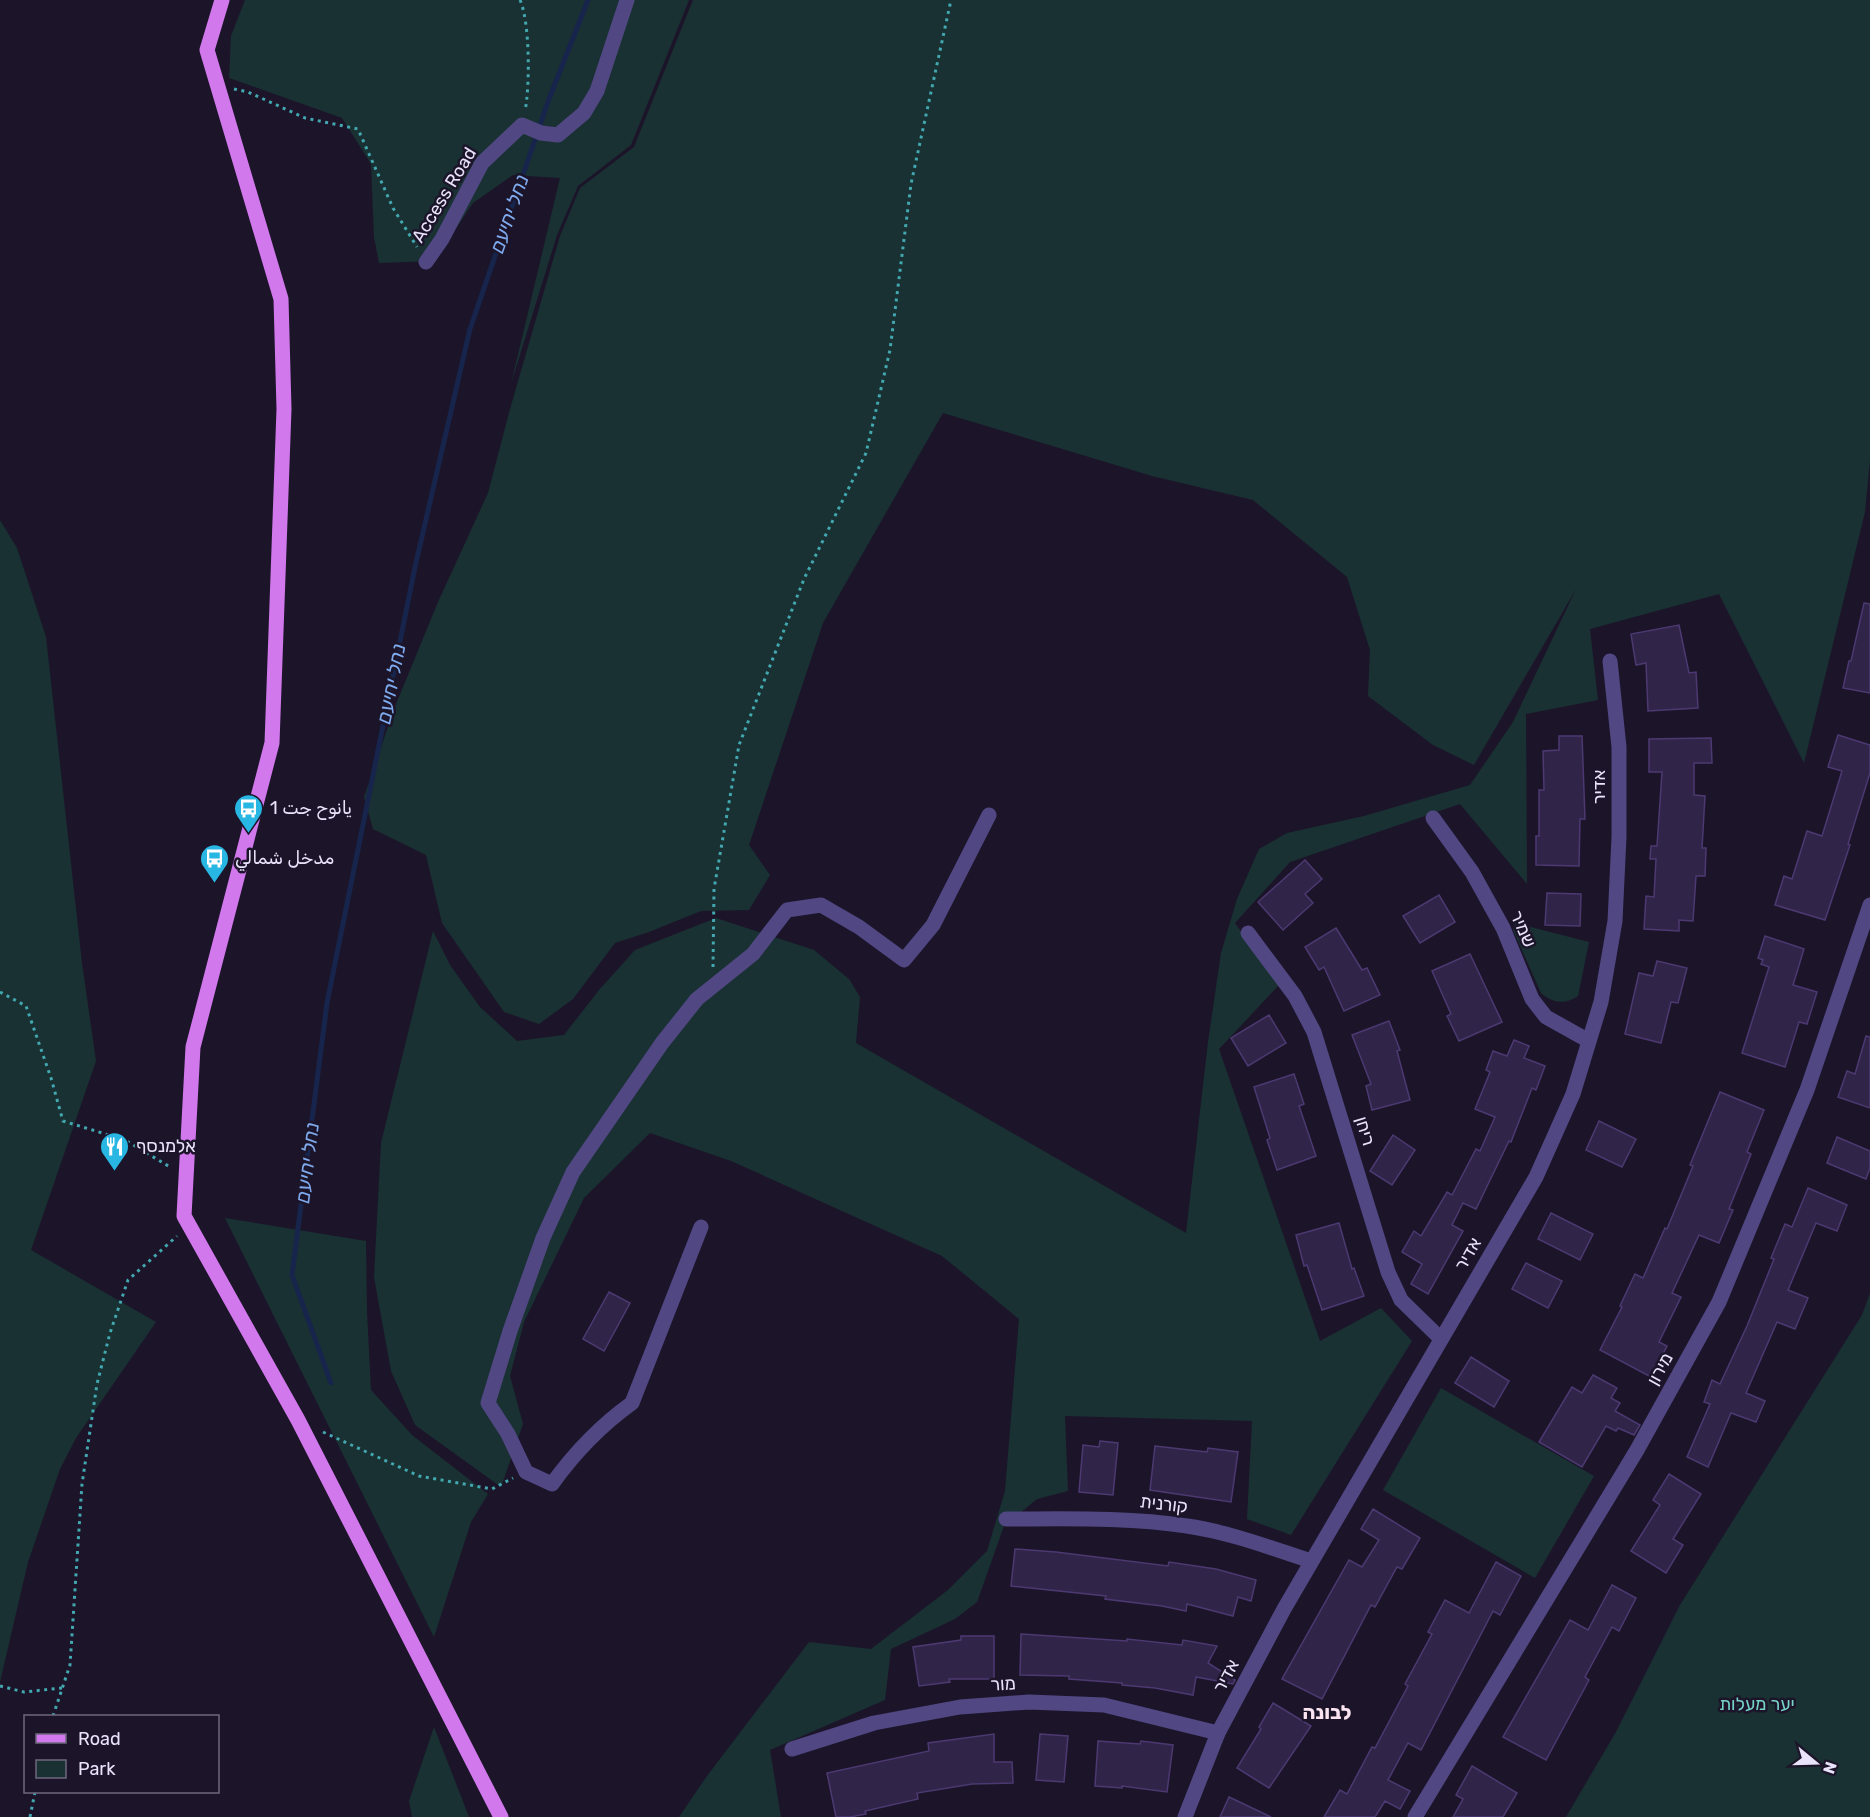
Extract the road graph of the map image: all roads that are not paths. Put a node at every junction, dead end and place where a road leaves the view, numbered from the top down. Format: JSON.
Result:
{"nodes":[{"id":1,"x":222,"y":0,"type":"edge"},
{"id":2,"x":627,"y":0,"type":"edge"},
{"id":3,"x":426,"y":262,"type":"road end"},
{"id":4,"x":1610,"y":661,"type":"dead end"},
{"id":5,"x":989,"y":815,"type":"dead end"},
{"id":6,"x":1433,"y":818,"type":"dead end"},
{"id":7,"x":1870,"y":905,"type":"edge"},
{"id":8,"x":1248,"y":933,"type":"dead end"},
{"id":9,"x":1589,"y":1041,"type":"junction"},
{"id":10,"x":701,"y":1227,"type":"dead end"},
{"id":11,"x":1441,"y":1339,"type":"junction"},
{"id":12,"x":1006,"y":1519,"type":"dead end"},
{"id":13,"x":1311,"y":1562,"type":"junction"},
{"id":14,"x":1218,"y":1733,"type":"junction"},
{"id":15,"x":792,"y":1749,"type":"dead end"},
{"id":16,"x":501,"y":1817,"type":"edge"},
{"id":17,"x":1185,"y":1817,"type":"edge"},
{"id":18,"x":1415,"y":1817,"type":"edge"}],
"edges":[{"from":1,"to":16,"type":"main road"},
{"from":2,"to":3,"type":"street","name":"Access Road"},
{"from":4,"to":9,"type":"street","name":"אדיר"},
{"from":5,"to":10,"type":"street"},
{"from":6,"to":9,"type":"street","name":"שמיר"},
{"from":7,"to":18,"type":"street","name":"מירון"},
{"from":8,"to":11,"type":"street","name":"ריחן"},
{"from":9,"to":11,"type":"street","name":"אדיר"},
{"from":11,"to":13,"type":"street","name":"אדיר"},
{"from":12,"to":13,"type":"street","name":"קורנית"},
{"from":13,"to":14,"type":"street","name":"אדיר"},
{"from":14,"to":15,"type":"street","name":"מור"},
{"from":14,"to":17,"type":"street","name":"אדיר"}]}
